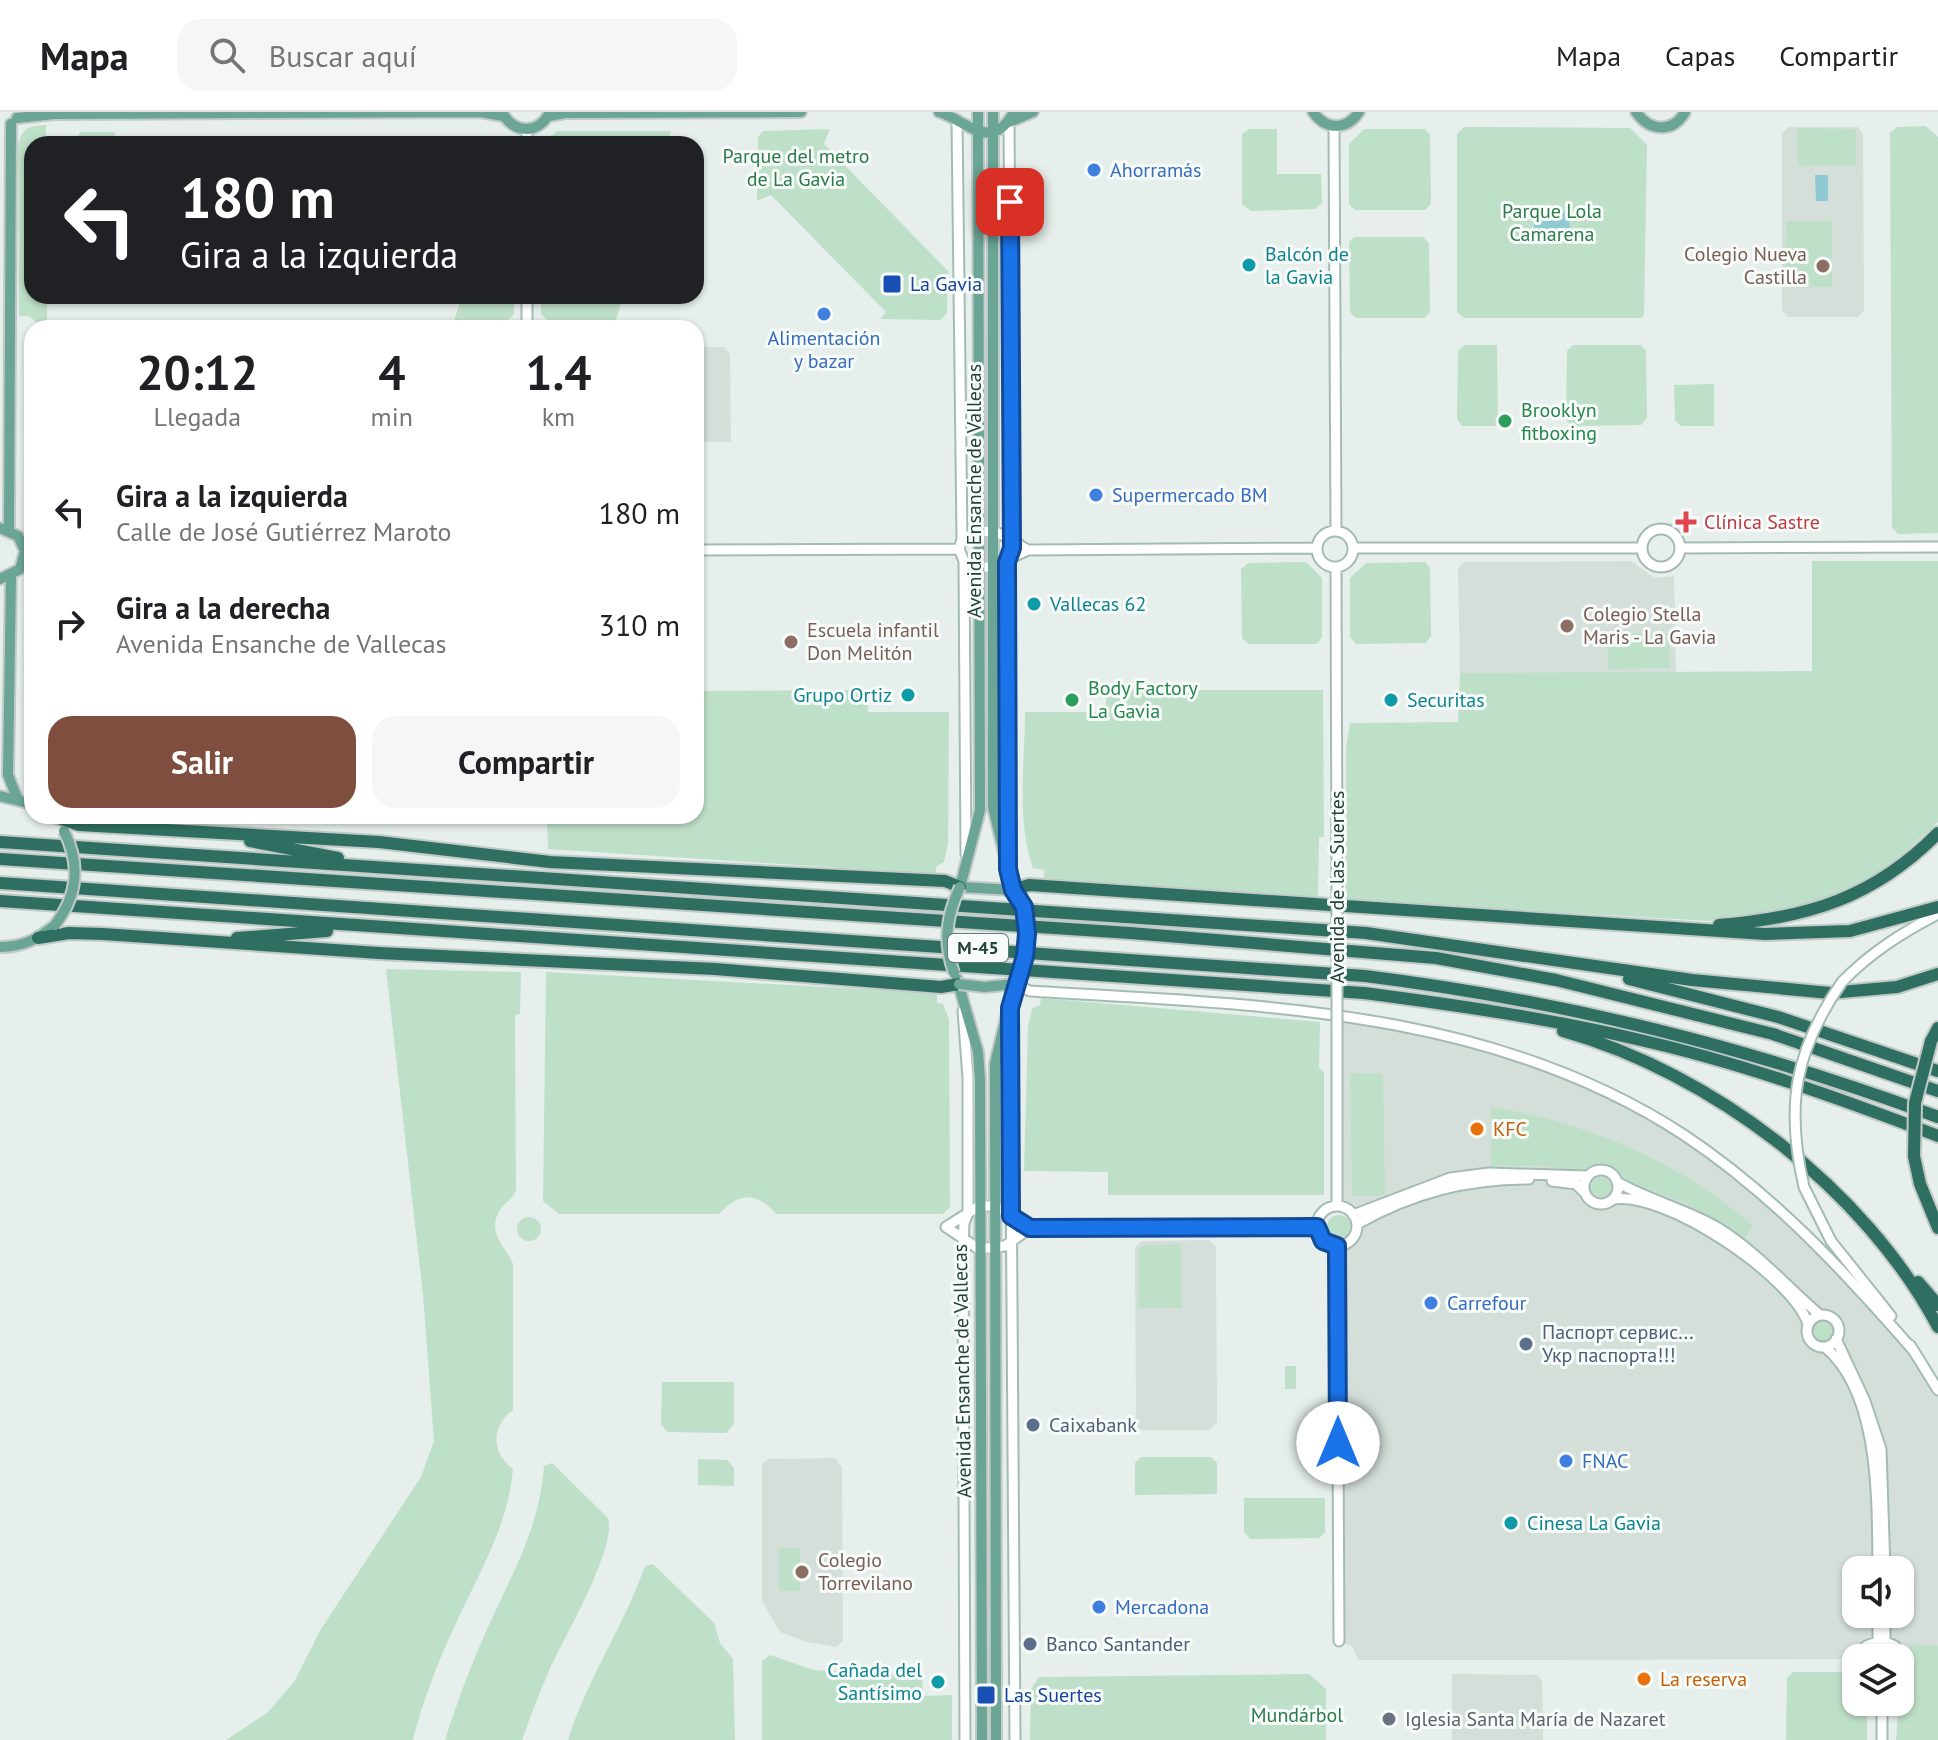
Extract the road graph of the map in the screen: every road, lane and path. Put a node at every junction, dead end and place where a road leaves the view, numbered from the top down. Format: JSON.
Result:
{"nodes":[{"id":1,"x":801,"y":112,"type":"edge"},
{"id":2,"x":939,"y":112,"type":"edge"},
{"id":3,"x":978,"y":112,"type":"edge"},
{"id":4,"x":993,"y":112,"type":"edge"},
{"id":5,"x":1033,"y":112,"type":"edge"},
{"id":6,"x":1360,"y":112,"type":"edge"},
{"id":7,"x":1636,"y":112,"type":"edge"},
{"id":8,"x":1687,"y":112,"type":"edge"},
{"id":9,"x":1311,"y":113,"type":"edge"},
{"id":10,"x":503,"y":114,"type":"edge"},
{"id":11,"x":549,"y":114,"type":"edge"},
{"id":12,"x":956,"y":116,"type":"edge"},
{"id":13,"x":1011,"y":117,"type":"edge"},
{"id":14,"x":12,"y":120,"type":"edge"},
{"id":15,"x":1334,"y":126,"type":"junction"},
{"id":16,"x":527,"y":130,"type":"junction"},
{"id":17,"x":993,"y":131,"type":"junction"},
{"id":18,"x":978,"y":132,"type":"junction"},
{"id":19,"x":527,"y":136,"type":"edge"},
{"id":20,"x":4,"y":529,"type":"edge"},
{"id":21,"x":979,"y":530,"type":"junction"},
{"id":22,"x":992,"y":530,"type":"junction"},
{"id":23,"x":1336,"y":530,"type":"junction"},
{"id":24,"x":962,"y":539,"type":"junction"},
{"id":25,"x":1011,"y":540,"type":"junction"},
{"id":26,"x":1938,"y":547,"type":"edge"},
{"id":27,"x":1316,"y":548,"type":"junction"},
{"id":28,"x":1354,"y":548,"type":"junction"},
{"id":29,"x":1642,"y":548,"type":"junction"},
{"id":30,"x":1680,"y":548,"type":"junction"},
{"id":31,"x":24,"y":549,"type":"edge"},
{"id":32,"x":959,"y":549,"type":"junction"},
{"id":33,"x":704,"y":550,"type":"edge"},
{"id":34,"x":1028,"y":550,"type":"junction"},
{"id":35,"x":24,"y":558,"type":"edge"},
{"id":36,"x":1009,"y":560,"type":"junction"},
{"id":37,"x":964,"y":561,"type":"junction"},
{"id":38,"x":1336,"y":567,"type":"junction"},
{"id":39,"x":979,"y":568,"type":"junction"},
{"id":40,"x":992,"y":568,"type":"junction"},
{"id":41,"x":5,"y":578,"type":"edge"},
{"id":42,"x":0,"y":796,"type":"edge"},
{"id":43,"x":17,"y":798,"type":"junction"},
{"id":44,"x":24,"y":801,"type":"edge"},
{"id":45,"x":58,"y":824,"type":"edge"},
{"id":46,"x":76,"y":824,"type":"edge"},
{"id":47,"x":167,"y":830,"type":"junction"},
{"id":48,"x":1938,"y":833,"type":"edge"},
{"id":49,"x":0,"y":842,"type":"edge"},
{"id":50,"x":966,"y":857,"type":"junction"},
{"id":51,"x":0,"y":859,"type":"edge"},
{"id":52,"x":1008,"y":869,"type":"junction"},
{"id":53,"x":463,"y":874,"type":"junction"},
{"id":54,"x":0,"y":883,"type":"edge"},
{"id":55,"x":960,"y":887,"type":"junction"},
{"id":56,"x":1013,"y":890,"type":"junction"},
{"id":57,"x":0,"y":901,"type":"edge"},
{"id":58,"x":1938,"y":907,"type":"edge"},
{"id":59,"x":1938,"y":914,"type":"edge"},
{"id":60,"x":1639,"y":926,"type":"junction"},
{"id":61,"x":459,"y":933,"type":"junction"},
{"id":62,"x":38,"y":938,"type":"junction"},
{"id":63,"x":190,"y":939,"type":"junction"},
{"id":64,"x":0,"y":947,"type":"edge"},
{"id":65,"x":1579,"y":965,"type":"junction"},
{"id":66,"x":1938,"y":974,"type":"edge"},
{"id":67,"x":957,"y":979,"type":"junction"},
{"id":68,"x":1014,"y":984,"type":"junction"},
{"id":69,"x":963,"y":1003,"type":"junction"},
{"id":70,"x":1463,"y":1006,"type":"junction"},
{"id":71,"x":1010,"y":1008,"type":"junction"},
{"id":72,"x":1938,"y":1028,"type":"edge"},
{"id":73,"x":1938,"y":1071,"type":"edge"},
{"id":74,"x":1938,"y":1091,"type":"edge"},
{"id":75,"x":1938,"y":1117,"type":"edge"},
{"id":76,"x":1938,"y":1136,"type":"edge"},
{"id":77,"x":1586,"y":1176,"type":"junction"},
{"id":78,"x":1617,"y":1182,"type":"junction"},
{"id":79,"x":1583,"y":1191,"type":"junction"},
{"id":80,"x":1614,"y":1199,"type":"junction"},
{"id":81,"x":979,"y":1206,"type":"junction"},
{"id":82,"x":995,"y":1206,"type":"junction"},
{"id":83,"x":1337,"y":1206,"type":"junction"},
{"id":84,"x":968,"y":1213,"type":"junction"},
{"id":85,"x":1011,"y":1216,"type":"junction"},
{"id":86,"x":1355,"y":1219,"type":"junction"},
{"id":87,"x":1317,"y":1227,"type":"junction"},
{"id":88,"x":1030,"y":1228,"type":"junction"},
{"id":89,"x":1938,"y":1228,"type":"edge"},
{"id":90,"x":966,"y":1240,"type":"junction"},
{"id":91,"x":1011,"y":1241,"type":"junction"},
{"id":92,"x":1337,"y":1246,"type":"junction"},
{"id":93,"x":979,"y":1249,"type":"junction"},
{"id":94,"x":996,"y":1249,"type":"junction"},
{"id":95,"x":1890,"y":1250,"type":"junction"},
{"id":96,"x":1938,"y":1305,"type":"edge"},
{"id":97,"x":1820,"y":1315,"type":"junction"},
{"id":98,"x":1808,"y":1324,"type":"junction"},
{"id":99,"x":1938,"y":1327,"type":"edge"},
{"id":100,"x":1836,"y":1339,"type":"junction"},
{"id":101,"x":1825,"y":1347,"type":"junction"},
{"id":102,"x":1913,"y":1350,"type":"junction"},
{"id":103,"x":1938,"y":1390,"type":"edge"},
{"id":104,"x":1878,"y":1556,"type":"edge"},
{"id":105,"x":1885,"y":1556,"type":"edge"},
{"id":106,"x":1880,"y":1628,"type":"edge"},
{"id":107,"x":1883,"y":1628,"type":"edge"},
{"id":108,"x":1882,"y":1640,"type":"junction"},
{"id":109,"x":1339,"y":1641,"type":"dead end"},
{"id":110,"x":1871,"y":1644,"type":"edge"},
{"id":111,"x":1891,"y":1644,"type":"edge"},
{"id":112,"x":1882,"y":1716,"type":"edge"},
{"id":113,"x":965,"y":1740,"type":"edge"},
{"id":114,"x":982,"y":1740,"type":"edge"},
{"id":115,"x":996,"y":1740,"type":"edge"},
{"id":116,"x":1015,"y":1740,"type":"edge"},
{"id":117,"x":1882,"y":1740,"type":"edge"}],
"edges":[{"from":1,"to":11,"type":"main road"},
{"from":2,"to":12,"type":"main road"},
{"from":3,"to":18,"type":"main road","name":"Avenida Ensanche de Vallecas"},
{"from":4,"to":17,"type":"main road","name":"Avenida Ensanche de Vallecas"},
{"from":5,"to":13,"type":"main road"},
{"from":6,"to":15,"type":"main road"},
{"from":7,"to":8,"type":"main road"},
{"from":9,"to":15,"type":"main road"},
{"from":10,"to":14,"type":"main road"},
{"from":10,"to":16,"type":"main road"},
{"from":11,"to":16,"type":"main road"},
{"from":12,"to":18,"type":"main road"},
{"from":12,"to":24,"type":"main road","name":"Avenida Ensanche de Vallecas"},
{"from":13,"to":17,"type":"main road"},
{"from":13,"to":25,"type":"main road","name":"Avenida Ensanche de Vallecas"},
{"from":14,"to":20,"type":"main road"},
{"from":15,"to":23,"type":"main road"},
{"from":16,"to":19,"type":"main road"},
{"from":17,"to":18,"type":"main road"},
{"from":17,"to":22,"type":"main road","name":"Avenida Ensanche de Vallecas"},
{"from":18,"to":21,"type":"main road","name":"Avenida Ensanche de Vallecas"},
{"from":20,"to":31,"type":"main road"},
{"from":21,"to":22,"type":"main road"},
{"from":21,"to":24,"type":"main road"},
{"from":21,"to":39,"type":"main road","name":"Avenida Ensanche de Vallecas"},
{"from":22,"to":25,"type":"main road"},
{"from":22,"to":40,"type":"main road","name":"Avenida Ensanche de Vallecas"},
{"from":23,"to":27,"type":"main road"},
{"from":23,"to":28,"type":"main road"},
{"from":24,"to":32,"type":"main road","name":"Avenida Ensanche de Vallecas"},
{"from":25,"to":34,"type":"main road"},
{"from":25,"to":36,"type":"main road","name":"Avenida Ensanche de Vallecas"},
{"from":26,"to":30,"type":"main road"},
{"from":27,"to":34,"type":"main road"},
{"from":27,"to":38,"type":"main road"},
{"from":28,"to":29,"type":"main road"},
{"from":28,"to":38,"type":"main road"},
{"from":29,"to":30,"type":"main road"},
{"from":29,"to":30,"type":"main road"},
{"from":32,"to":33,"type":"main road"},
{"from":32,"to":37,"type":"main road"},
{"from":34,"to":36,"type":"main road"},
{"from":35,"to":41,"type":"main road"},
{"from":36,"to":40,"type":"main road"},
{"from":36,"to":52,"type":"main road","name":"Avenida Ensanche de Vallecas"},
{"from":37,"to":39,"type":"main road"},
{"from":37,"to":50,"type":"main road","name":"Avenida Ensanche de Vallecas"},
{"from":38,"to":83,"type":"main road","name":"Avenida de las Suertes","bridge":true},
{"from":39,"to":40,"type":"main road"},
{"from":39,"to":50,"type":"main road","name":"Avenida Ensanche de Vallecas"},
{"from":40,"to":52,"type":"main road","name":"Avenida Ensanche de Vallecas"},
{"from":41,"to":43,"type":"main road"},
{"from":42,"to":43,"type":"main road"},
{"from":43,"to":44,"type":"main road"},
{"from":45,"to":62,"type":"main road","bridge":true},
{"from":46,"to":47,"type":"highway"},
{"from":47,"to":53,"type":"highway"},
{"from":47,"to":55,"type":"highway"},
{"from":48,"to":60,"type":"highway"},
{"from":49,"to":53,"type":"highway"},
{"from":50,"to":55,"type":"main road","name":"Avenida Ensanche de Vallecas"},
{"from":51,"to":74,"type":"highway","number":"M-45"},
{"from":52,"to":56,"type":"main road","name":"Avenida Ensanche de Vallecas"},
{"from":53,"to":65,"type":"highway"},
{"from":54,"to":75,"type":"highway","number":"M-45"},
{"from":55,"to":56,"type":"main road"},
{"from":55,"to":67,"type":"main road","name":"Avenida Ensanche de Vallecas","bridge":true},
{"from":56,"to":60,"type":"highway"},
{"from":56,"to":68,"type":"main road","name":"Avenida Ensanche de Vallecas","bridge":true},
{"from":57,"to":61,"type":"highway"},
{"from":58,"to":60,"type":"highway"},
{"from":59,"to":102,"type":"main road","bridge":true},
{"from":61,"to":63,"type":"highway"},
{"from":61,"to":70,"type":"highway"},
{"from":62,"to":63,"type":"highway"},
{"from":62,"to":64,"type":"main road"},
{"from":63,"to":67,"type":"highway"},
{"from":65,"to":66,"type":"highway"},
{"from":65,"to":73,"type":"highway"},
{"from":67,"to":68,"type":"main road","bridge":true},
{"from":67,"to":69,"type":"main road","name":"Avenida Ensanche de Vallecas"},
{"from":68,"to":71,"type":"main road","name":"Avenida Ensanche de Vallecas"},
{"from":68,"to":102,"type":"main road"},
{"from":69,"to":81,"type":"main road","name":"Avenida Ensanche de Vallecas"},
{"from":69,"to":84,"type":"main road","name":"Avenida Ensanche de Vallecas"},
{"from":70,"to":76,"type":"highway"},
{"from":70,"to":95,"type":"highway"},
{"from":71,"to":82,"type":"main road","name":"Avenida Ensanche de Vallecas"},
{"from":71,"to":85,"type":"main road","name":"Avenida Ensanche de Vallecas"},
{"from":72,"to":89,"type":"highway","bridge":true},
{"from":77,"to":78,"type":"main road"},
{"from":77,"to":79,"type":"main road"},
{"from":77,"to":86,"type":"main road"},
{"from":78,"to":80,"type":"main road"},
{"from":78,"to":97,"type":"main road"},
{"from":79,"to":80,"type":"main road"},
{"from":79,"to":86,"type":"main road"},
{"from":80,"to":98,"type":"main road"},
{"from":81,"to":82,"type":"main road"},
{"from":81,"to":84,"type":"main road"},
{"from":81,"to":93,"type":"main road","name":"Avenida Ensanche de Vallecas"},
{"from":82,"to":85,"type":"main road"},
{"from":82,"to":94,"type":"main road","name":"Avenida Ensanche de Vallecas"},
{"from":83,"to":86,"type":"main road"},
{"from":83,"to":87,"type":"main road"},
{"from":84,"to":90,"type":"main road","name":"Avenida Ensanche de Vallecas"},
{"from":84,"to":90,"type":"main road"},
{"from":85,"to":88,"type":"main road"},
{"from":85,"to":91,"type":"main road","name":"Avenida Ensanche de Vallecas"},
{"from":86,"to":92,"type":"main road"},
{"from":87,"to":88,"type":"main road"},
{"from":87,"to":92,"type":"main road"},
{"from":88,"to":91,"type":"main road"},
{"from":90,"to":93,"type":"main road"},
{"from":90,"to":113,"type":"main road","name":"Avenida Ensanche de Vallecas"},
{"from":91,"to":94,"type":"main road"},
{"from":91,"to":116,"type":"main road","name":"Avenida Ensanche de Vallecas"},
{"from":92,"to":109,"type":"main road"},
{"from":93,"to":94,"type":"main road"},
{"from":93,"to":114,"type":"main road","name":"Avenida Ensanche de Vallecas"},
{"from":94,"to":115,"type":"main road","name":"Avenida Ensanche de Vallecas"},
{"from":95,"to":96,"type":"highway"},
{"from":95,"to":99,"type":"highway"},
{"from":97,"to":98,"type":"main road"},
{"from":97,"to":100,"type":"main road"},
{"from":98,"to":101,"type":"main road"},
{"from":100,"to":101,"type":"main road"},
{"from":100,"to":105,"type":"main road"},
{"from":101,"to":104,"type":"main road"},
{"from":102,"to":103,"type":"main road"},
{"from":106,"to":108,"type":"main road"},
{"from":107,"to":108,"type":"main road"},
{"from":108,"to":110,"type":"main road"},
{"from":108,"to":111,"type":"main road"},
{"from":112,"to":117,"type":"main road"}]}
